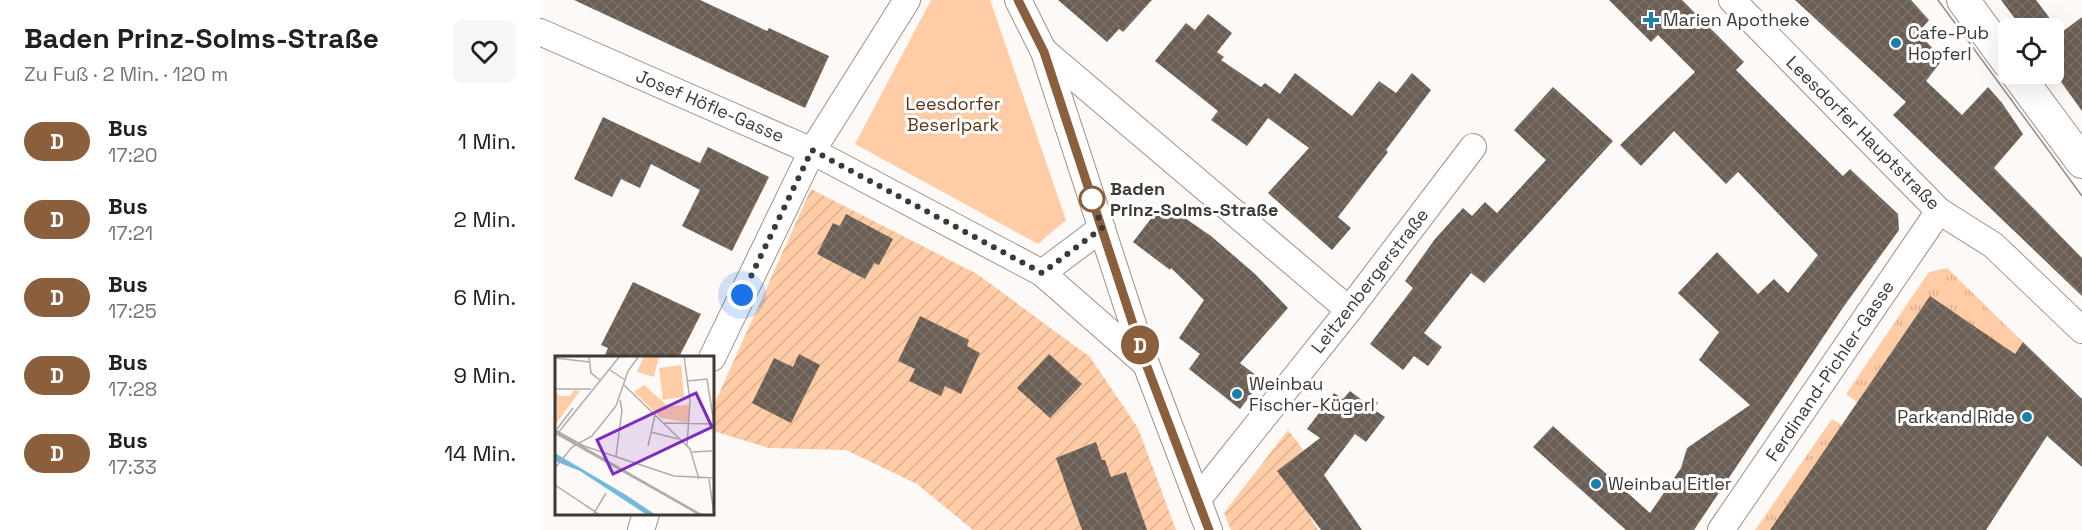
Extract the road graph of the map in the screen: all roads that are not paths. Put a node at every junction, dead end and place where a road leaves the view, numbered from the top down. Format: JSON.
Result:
{"nodes":[{"id":1,"x":907,"y":0,"type":"edge"},
{"id":2,"x":1018,"y":0,"type":"edge"},
{"id":3,"x":1732,"y":0,"type":"edge"},
{"id":4,"x":1963,"y":0,"type":"edge"},
{"id":5,"x":540,"y":32,"type":"edge"},
{"id":6,"x":1998,"y":48,"type":"edge"},
{"id":7,"x":1044,"y":52,"type":"junction"},
{"id":8,"x":2024,"y":84,"type":"edge"},
{"id":9,"x":1473,"y":147,"type":"dead end"},
{"id":10,"x":812,"y":150,"type":"junction"},
{"id":11,"x":2082,"y":162,"type":"edge"},
{"id":12,"x":1939,"y":211,"type":"junction"},
{"id":13,"x":1102,"y":228,"type":"junction"},
{"id":14,"x":1042,"y":273,"type":"junction"},
{"id":15,"x":1349,"y":310,"type":"junction"},
{"id":16,"x":2082,"y":330,"type":"edge"},
{"id":17,"x":712,"y":356,"type":"edge"},
{"id":18,"x":1146,"y":364,"type":"junction"},
{"id":19,"x":1198,"y":499,"type":"junction"},
{"id":20,"x":645,"y":515,"type":"edge"},
{"id":21,"x":641,"y":530,"type":"edge"},
{"id":22,"x":1209,"y":530,"type":"edge"},
{"id":23,"x":1721,"y":530,"type":"edge"}],
"edges":[{"from":1,"to":10,"type":"street"},
{"from":2,"to":7,"type":"street"},
{"from":3,"to":12,"type":"street","name":"Leesdorfer Hauptstraße"},
{"from":4,"to":6,"type":"street"},
{"from":5,"to":10,"type":"street","name":"Josef Höfle-Gasse"},
{"from":7,"to":13,"type":"street"},
{"from":7,"to":15,"type":"street"},
{"from":8,"to":11,"type":"street"},
{"from":9,"to":15,"type":"street","name":"Leitzenbergerstraße"},
{"from":10,"to":14,"type":"street","name":"Josef Höfle-Gasse"},
{"from":10,"to":17,"type":"street"},
{"from":12,"to":16,"type":"street","name":"Leesdorfer Hauptstraße"},
{"from":12,"to":23,"type":"street","name":"Ferdinand-Pichler-Gasse"},
{"from":13,"to":14,"type":"street"},
{"from":13,"to":18,"type":"street"},
{"from":14,"to":18,"type":"street","name":"Josef Höfle-Gasse"},
{"from":15,"to":19,"type":"street","name":"Leitzenbergerstraße"},
{"from":18,"to":19,"type":"street"},
{"from":19,"to":22,"type":"street"},
{"from":20,"to":21,"type":"street"}]}
